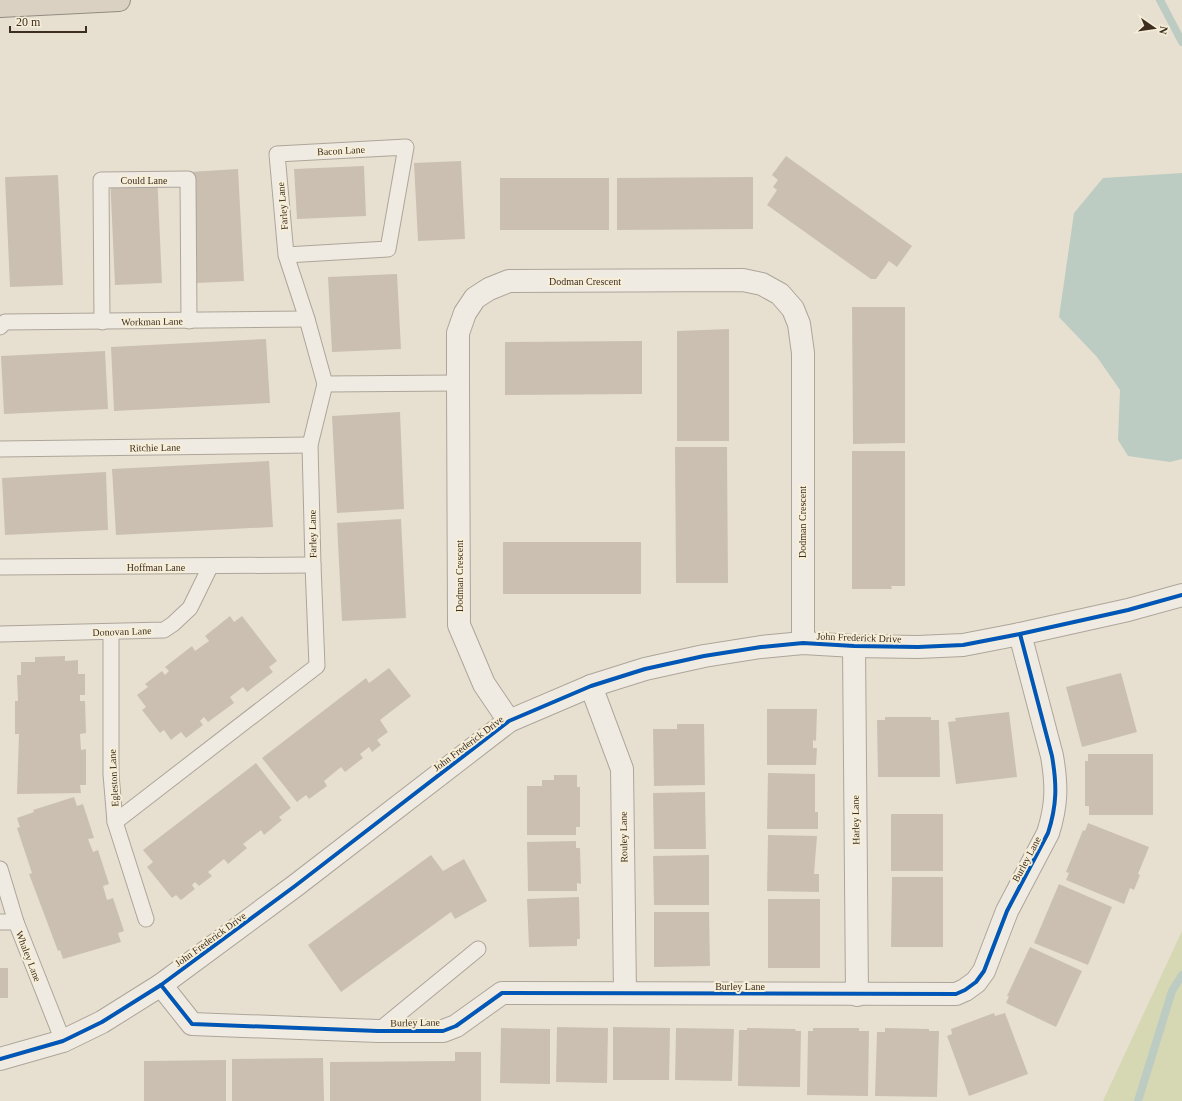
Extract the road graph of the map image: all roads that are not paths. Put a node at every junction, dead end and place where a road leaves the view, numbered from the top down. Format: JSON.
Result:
{"nodes":[{"id":1,"x":119,"y":0,"type":"edge"},
{"id":2,"x":0,"y":6,"type":"edge"},
{"id":3,"x":277,"y":154,"type":"joint"},
{"id":4,"x":286,"y":255,"type":"junction"},
{"id":5,"x":307,"y":319,"type":"junction"},
{"id":6,"x":189,"y":321,"type":"junction"},
{"id":7,"x":102,"y":322,"type":"junction"},
{"id":8,"x":0,"y":327,"type":"edge"},
{"id":9,"x":458,"y":383,"type":"junction"},
{"id":10,"x":325,"y":384,"type":"junction"},
{"id":11,"x":310,"y":445,"type":"junction"},
{"id":12,"x":0,"y":449,"type":"edge"},
{"id":13,"x":313,"y":565,"type":"junction"},
{"id":14,"x":210,"y":566,"type":"junction"},
{"id":15,"x":0,"y":567,"type":"edge"},
{"id":16,"x":1182,"y":595,"type":"edge"},
{"id":17,"x":111,"y":632,"type":"junction"},
{"id":18,"x":0,"y":634,"type":"edge"},
{"id":19,"x":1020,"y":634,"type":"junction"},
{"id":20,"x":803,"y":644,"type":"junction"},
{"id":21,"x":854,"y":646,"type":"junction"},
{"id":22,"x":592,"y":686,"type":"junction"},
{"id":23,"x":509,"y":721,"type":"junction"},
{"id":24,"x":115,"y":822,"type":"junction"},
{"id":25,"x":0,"y":869,"type":"edge"},
{"id":26,"x":146,"y":919,"type":"dead end"},
{"id":27,"x":0,"y":922,"type":"edge"},
{"id":28,"x":16,"y":922,"type":"junction"},
{"id":29,"x":478,"y":949,"type":"dead end"},
{"id":30,"x":161,"y":985,"type":"junction"},
{"id":31,"x":625,"y":993,"type":"junction"},
{"id":32,"x":857,"y":994,"type":"junction"},
{"id":33,"x":378,"y":1031,"type":"junction"},
{"id":34,"x":63,"y":1041,"type":"junction"},
{"id":35,"x":0,"y":1059,"type":"edge"}],
"edges":[{"from":1,"to":2,"type":"highway"},
{"from":3,"to":4,"type":"lane","name":"Farley Lane"},
{"from":3,"to":4,"type":"lane","name":"Bacon Lane"},
{"from":4,"to":5,"type":"lane","name":"Farley Lane"},
{"from":5,"to":6,"type":"lane","name":"Workman Lane"},
{"from":5,"to":10,"type":"lane","name":"Farley Lane"},
{"from":6,"to":7,"type":"lane","name":"Workman Lane"},
{"from":6,"to":7,"type":"lane","name":"Could Lane"},
{"from":7,"to":8,"type":"lane","name":"Workman Lane"},
{"from":9,"to":10,"type":"lane"},
{"from":9,"to":20,"type":"street","name":"Dodman Crescent"},
{"from":9,"to":23,"type":"street","name":"Dodman Crescent"},
{"from":10,"to":11,"type":"lane","name":"Farley Lane"},
{"from":11,"to":12,"type":"lane","name":"Ritchie Lane"},
{"from":11,"to":13,"type":"lane","name":"Farley Lane"},
{"from":13,"to":14,"type":"lane","name":"Hoffman Lane"},
{"from":13,"to":24,"type":"lane","name":"Farley Lane"},
{"from":14,"to":15,"type":"lane","name":"Hoffman Lane"},
{"from":14,"to":17,"type":"lane","name":"Donovan Lane"},
{"from":16,"to":19,"type":"street","name":"John Frederick Drive"},
{"from":17,"to":18,"type":"lane","name":"Donovan Lane"},
{"from":17,"to":24,"type":"lane","name":"Egleston Lane"},
{"from":19,"to":21,"type":"street","name":"John Frederick Drive"},
{"from":19,"to":32,"type":"street","name":"Burley Lane"},
{"from":20,"to":21,"type":"street","name":"John Frederick Drive"},
{"from":20,"to":22,"type":"street","name":"John Frederick Drive"},
{"from":21,"to":32,"type":"street","name":"Harley Lane"},
{"from":22,"to":23,"type":"street","name":"John Frederick Drive"},
{"from":22,"to":31,"type":"street","name":"Rouley Lane"},
{"from":23,"to":30,"type":"street","name":"John Frederick Drive"},
{"from":24,"to":26,"type":"lane","name":"Egleston Lane"},
{"from":25,"to":28,"type":"lane","name":"Whaley Lane"},
{"from":27,"to":28,"type":"lane"},
{"from":28,"to":34,"type":"lane","name":"Whaley Lane"},
{"from":29,"to":33,"type":"lane"},
{"from":30,"to":33,"type":"street","name":"Burley Lane"},
{"from":30,"to":34,"type":"street","name":"John Frederick Drive"},
{"from":31,"to":32,"type":"street","name":"Burley Lane"},
{"from":31,"to":33,"type":"street","name":"Burley Lane"},
{"from":34,"to":35,"type":"street","name":"John Frederick Drive"}]}
